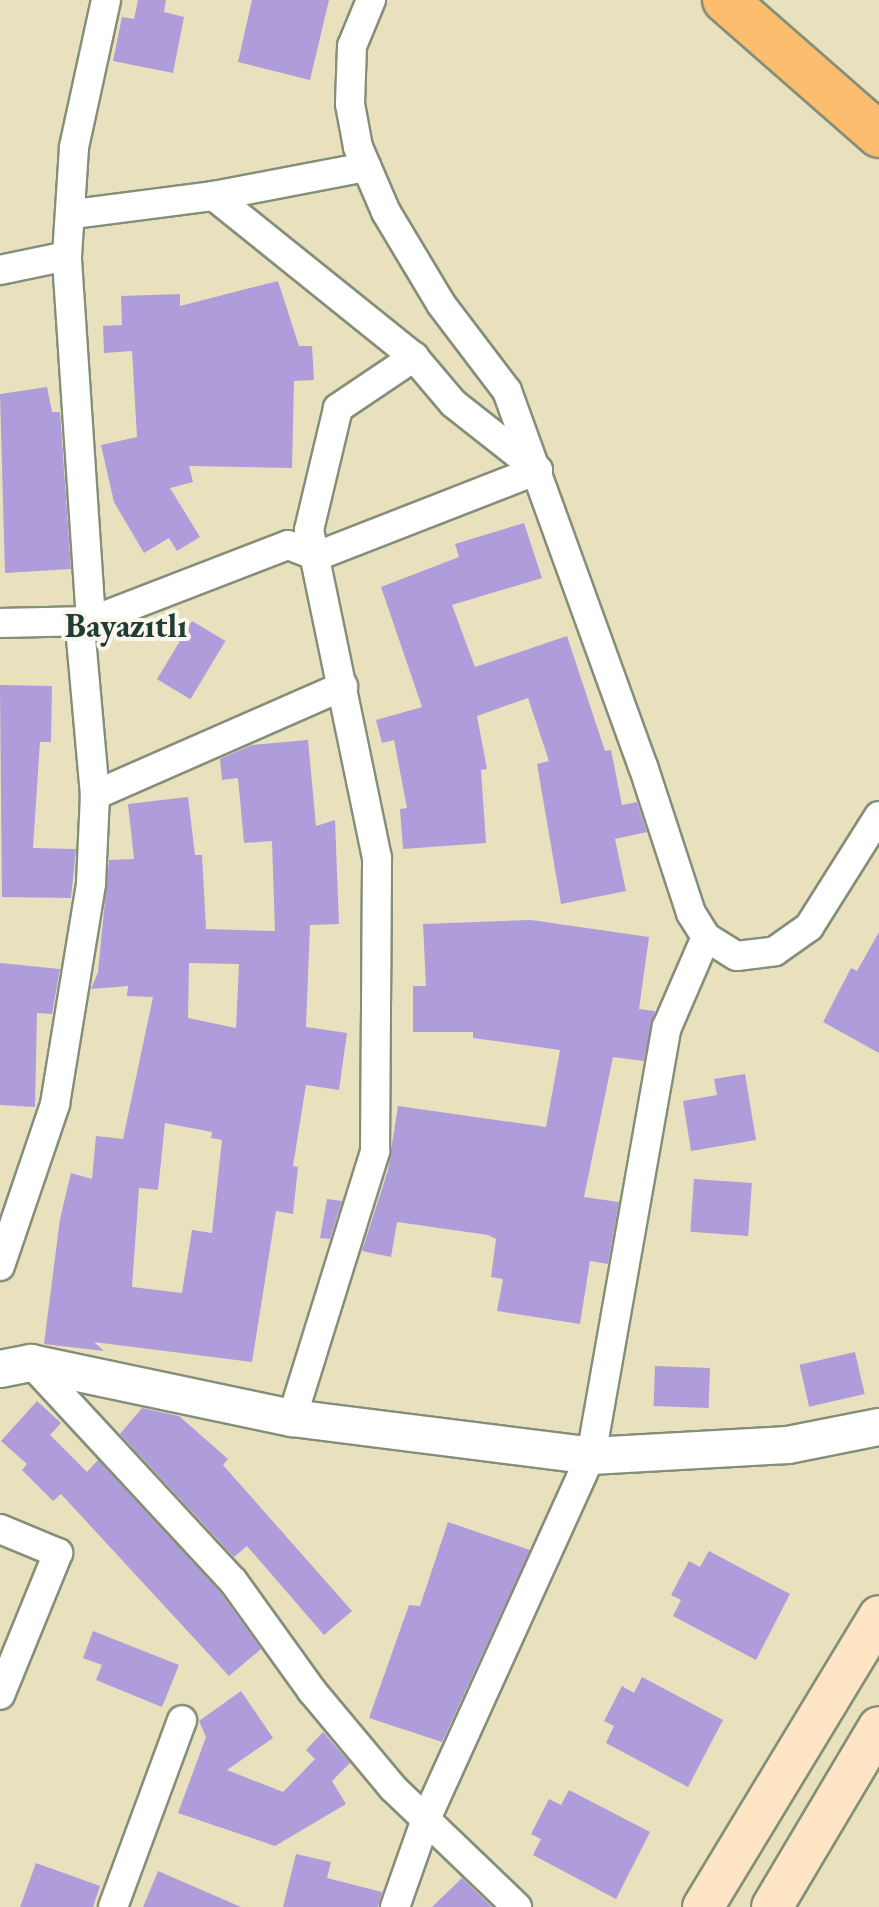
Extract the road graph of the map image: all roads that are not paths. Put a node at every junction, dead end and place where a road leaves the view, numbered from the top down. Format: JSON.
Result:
{"nodes":[{"id":1,"x":106,"y":0,"type":"edge"},
{"id":2,"x":371,"y":0,"type":"edge"},
{"id":3,"x":725,"y":0,"type":"edge"},
{"id":4,"x":879,"y":135,"type":"edge"},
{"id":5,"x":366,"y":167,"type":"junction"},
{"id":6,"x":214,"y":196,"type":"junction"},
{"id":7,"x":73,"y":214,"type":"junction"},
{"id":8,"x":67,"y":256,"type":"junction"},
{"id":9,"x":0,"y":270,"type":"edge"},
{"id":10,"x":414,"y":357,"type":"junction"},
{"id":11,"x":538,"y":470,"type":"junction"},
{"id":12,"x":317,"y":556,"type":"junction"},
{"id":13,"x":91,"y":621,"type":"junction"},
{"id":14,"x":0,"y":623,"type":"edge"},
{"id":15,"x":343,"y":686,"type":"junction"},
{"id":16,"x":95,"y":795,"type":"junction"},
{"id":17,"x":879,"y":816,"type":"edge"},
{"id":18,"x":706,"y":937,"type":"junction"},
{"id":19,"x":0,"y":1266,"type":"edge"},
{"id":20,"x":16,"y":1366,"type":"edge"},
{"id":21,"x":292,"y":1418,"type":"junction"},
{"id":22,"x":879,"y":1427,"type":"edge"},
{"id":23,"x":591,"y":1456,"type":"junction"},
{"id":24,"x":0,"y":1529,"type":"edge"},
{"id":25,"x":879,"y":1616,"type":"edge"},
{"id":26,"x":0,"y":1695,"type":"edge"},
{"id":27,"x":182,"y":1720,"type":"dead end"},
{"id":28,"x":879,"y":1727,"type":"edge"},
{"id":29,"x":426,"y":1819,"type":"junction"},
{"id":30,"x":113,"y":1907,"type":"edge"},
{"id":31,"x":395,"y":1907,"type":"edge"},
{"id":32,"x":517,"y":1907,"type":"edge"},
{"id":33,"x":703,"y":1907,"type":"edge"},
{"id":34,"x":772,"y":1907,"type":"edge"}],
"edges":[{"from":1,"to":7,"type":"street"},
{"from":2,"to":5,"type":"street"},
{"from":3,"to":4,"type":"main road"},
{"from":5,"to":6,"type":"street"},
{"from":5,"to":11,"type":"street"},
{"from":6,"to":7,"type":"street"},
{"from":6,"to":10,"type":"street"},
{"from":7,"to":8,"type":"street"},
{"from":8,"to":9,"type":"street"},
{"from":8,"to":13,"type":"street"},
{"from":10,"to":11,"type":"street"},
{"from":10,"to":12,"type":"street"},
{"from":11,"to":12,"type":"street"},
{"from":11,"to":18,"type":"street"},
{"from":12,"to":13,"type":"street"},
{"from":12,"to":15,"type":"street"},
{"from":13,"to":14,"type":"street"},
{"from":13,"to":16,"type":"street"},
{"from":15,"to":16,"type":"street"},
{"from":15,"to":21,"type":"street"},
{"from":16,"to":19,"type":"street"},
{"from":17,"to":18,"type":"street"},
{"from":18,"to":23,"type":"street"},
{"from":20,"to":21,"type":"street"},
{"from":20,"to":29,"type":"street"},
{"from":21,"to":23,"type":"street"},
{"from":22,"to":23,"type":"street"},
{"from":23,"to":29,"type":"street"},
{"from":24,"to":26,"type":"street"},
{"from":25,"to":33,"type":"main road"},
{"from":27,"to":30,"type":"street"},
{"from":28,"to":34,"type":"main road"},
{"from":29,"to":31,"type":"street"},
{"from":29,"to":32,"type":"street"}]}
